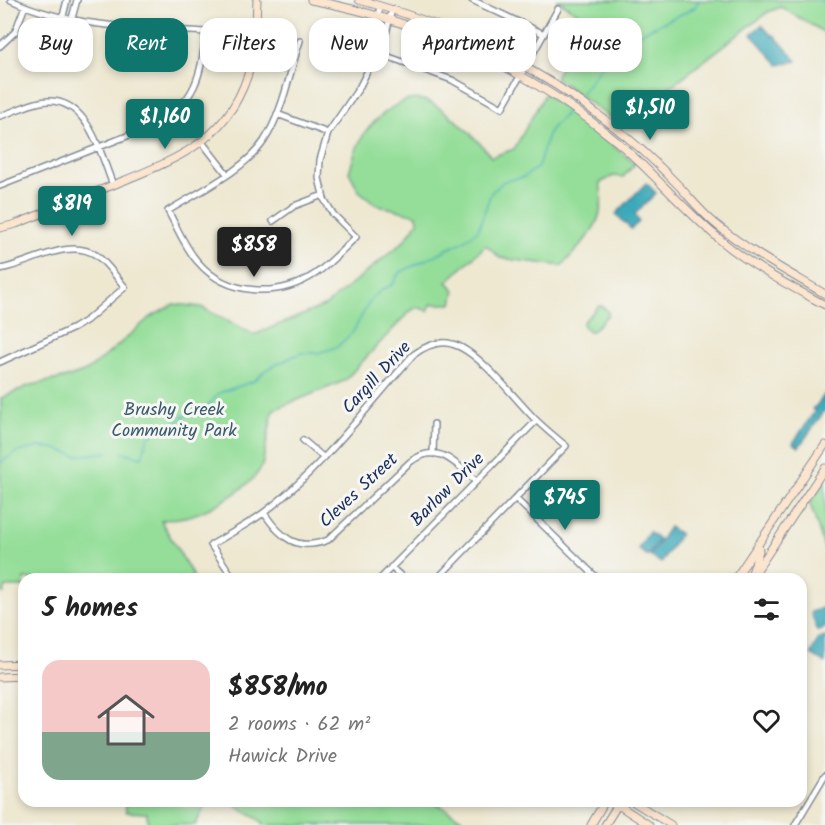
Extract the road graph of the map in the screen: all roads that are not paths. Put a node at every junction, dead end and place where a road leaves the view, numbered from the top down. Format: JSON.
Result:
{"nodes":[{"id":1,"x":11,"y":0,"type":"edge"},
{"id":2,"x":67,"y":0,"type":"edge"},
{"id":3,"x":77,"y":0,"type":"edge"},
{"id":4,"x":257,"y":0,"type":"edge"},
{"id":5,"x":311,"y":0,"type":"edge"},
{"id":6,"x":359,"y":0,"type":"edge"},
{"id":7,"x":472,"y":0,"type":"edge"},
{"id":8,"x":26,"y":6,"type":"junction"},
{"id":9,"x":380,"y":6,"type":"junction"},
{"id":10,"x":392,"y":9,"type":"junction"},
{"id":11,"x":558,"y":9,"type":"dead end"},
{"id":12,"x":63,"y":16,"type":"junction"},
{"id":13,"x":378,"y":16,"type":"junction"},
{"id":14,"x":72,"y":18,"type":"joint"},
{"id":15,"x":385,"y":18,"type":"edge"},
{"id":16,"x":416,"y":18,"type":"edge"},
{"id":17,"x":389,"y":19,"type":"joint"},
{"id":18,"x":188,"y":31,"type":"edge"},
{"id":19,"x":544,"y":34,"type":"junction"},
{"id":20,"x":300,"y":42,"type":"dead end"},
{"id":21,"x":0,"y":46,"type":"edge"},
{"id":22,"x":536,"y":48,"type":"edge"},
{"id":23,"x":389,"y":57,"type":"edge"},
{"id":24,"x":367,"y":72,"type":"edge"},
{"id":25,"x":522,"y":72,"type":"edge"},
{"id":26,"x":533,"y":72,"type":"edge"},
{"id":27,"x":520,"y":75,"type":"junction"},
{"id":28,"x":277,"y":114,"type":"junction"},
{"id":29,"x":0,"y":116,"type":"edge"},
{"id":30,"x":328,"y":132,"type":"junction"},
{"id":31,"x":202,"y":142,"type":"junction"},
{"id":32,"x":98,"y":148,"type":"junction"},
{"id":33,"x":227,"y":174,"type":"junction"},
{"id":34,"x":113,"y":185,"type":"junction"},
{"id":35,"x":0,"y":186,"type":"edge"},
{"id":36,"x":323,"y":195,"type":"junction"},
{"id":37,"x":273,"y":221,"type":"dead end"},
{"id":38,"x":0,"y":228,"type":"edge"},
{"id":39,"x":741,"y":255,"type":"junction"},
{"id":40,"x":0,"y":269,"type":"edge"},
{"id":41,"x":804,"y":281,"type":"junction"},
{"id":42,"x":798,"y":290,"type":"junction"},
{"id":43,"x":825,"y":296,"type":"edge"},
{"id":44,"x":825,"y":305,"type":"edge"},
{"id":45,"x":0,"y":362,"type":"edge"},
{"id":46,"x":536,"y":421,"type":"junction"},
{"id":47,"x":435,"y":424,"type":"dead end"},
{"id":48,"x":303,"y":440,"type":"dead end"},
{"id":49,"x":825,"y":445,"type":"edge"},
{"id":50,"x":433,"y":453,"type":"junction"},
{"id":51,"x":324,"y":458,"type":"junction"},
{"id":52,"x":825,"y":468,"type":"edge"},
{"id":53,"x":476,"y":481,"type":"junction"},
{"id":54,"x":516,"y":500,"type":"junction"},
{"id":55,"x":264,"y":513,"type":"junction"},
{"id":56,"x":772,"y":525,"type":"junction"},
{"id":57,"x":758,"y":544,"type":"junction"},
{"id":58,"x":773,"y":547,"type":"junction"},
{"id":59,"x":392,"y":567,"type":"junction"},
{"id":60,"x":230,"y":573,"type":"edge"},
{"id":61,"x":387,"y":573,"type":"edge"},
{"id":62,"x":398,"y":573,"type":"edge"},
{"id":63,"x":443,"y":573,"type":"edge"},
{"id":64,"x":592,"y":573,"type":"edge"},
{"id":65,"x":739,"y":573,"type":"edge"},
{"id":66,"x":752,"y":573,"type":"edge"},
{"id":67,"x":754,"y":573,"type":"edge"},
{"id":68,"x":18,"y":664,"type":"edge"},
{"id":69,"x":0,"y":665,"type":"edge"},
{"id":70,"x":18,"y":676,"type":"edge"},
{"id":71,"x":0,"y":677,"type":"edge"},
{"id":72,"x":825,"y":775,"type":"edge"},
{"id":73,"x":807,"y":805,"type":"edge"},
{"id":74,"x":602,"y":807,"type":"edge"},
{"id":75,"x":614,"y":807,"type":"edge"},
{"id":76,"x":623,"y":807,"type":"edge"},
{"id":77,"x":642,"y":807,"type":"edge"},
{"id":78,"x":806,"y":807,"type":"edge"},
{"id":79,"x":591,"y":825,"type":"edge"},
{"id":80,"x":605,"y":825,"type":"edge"},
{"id":81,"x":649,"y":825,"type":"edge"},
{"id":82,"x":671,"y":825,"type":"edge"},
{"id":83,"x":795,"y":825,"type":"edge"}],
"edges":[{"from":1,"to":8,"type":"street"},
{"from":2,"to":12,"type":"street"},
{"from":3,"to":14,"type":"street"},
{"from":4,"to":31,"type":"main road"},
{"from":5,"to":13,"type":"main road"},
{"from":6,"to":9,"type":"main road"},
{"from":7,"to":19,"type":"street"},
{"from":8,"to":12,"type":"street"},
{"from":8,"to":21,"type":"street"},
{"from":9,"to":10,"type":"main road"},
{"from":9,"to":13,"type":"street"},
{"from":10,"to":16,"type":"main road"},
{"from":10,"to":17,"type":"street"},
{"from":11,"to":19,"type":"street"},
{"from":12,"to":14,"type":"street"},
{"from":13,"to":15,"type":"main road"},
{"from":17,"to":27,"type":"main road"},
{"from":18,"to":32,"type":"street"},
{"from":19,"to":22,"type":"street"},
{"from":20,"to":28,"type":"street"},
{"from":23,"to":27,"type":"street"},
{"from":24,"to":30,"type":"street"},
{"from":25,"to":27,"type":"street"},
{"from":26,"to":41,"type":"main road"},
{"from":27,"to":39,"type":"main road"},
{"from":28,"to":30,"type":"street"},
{"from":28,"to":33,"type":"street"},
{"from":29,"to":32,"type":"street"},
{"from":30,"to":36,"type":"street"},
{"from":31,"to":33,"type":"street"},
{"from":31,"to":34,"type":"main road"},
{"from":32,"to":34,"type":"street"},
{"from":32,"to":35,"type":"street"},
{"from":33,"to":36,"type":"street"},
{"from":34,"to":38,"type":"main road"},
{"from":36,"to":37,"type":"street"},
{"from":39,"to":41,"type":"main road"},
{"from":39,"to":42,"type":"main road"},
{"from":40,"to":45,"type":"street"},
{"from":41,"to":43,"type":"main road"},
{"from":42,"to":43,"type":"main road"},
{"from":42,"to":44,"type":"main road"},
{"from":46,"to":51,"type":"street","name":"Cargill Drive"},
{"from":46,"to":53,"type":"street","name":"Barlow Drive"},
{"from":46,"to":54,"type":"street","name":"Cargill Drive"},
{"from":47,"to":50,"type":"street"},
{"from":48,"to":51,"type":"street"},
{"from":49,"to":56,"type":"main road"},
{"from":50,"to":53,"type":"street"},
{"from":50,"to":55,"type":"street","name":"Cleves Street"},
{"from":51,"to":55,"type":"street","name":"Cargill Drive"},
{"from":52,"to":58,"type":"main road"},
{"from":53,"to":59,"type":"street","name":"Barlow Drive"},
{"from":54,"to":63,"type":"street"},
{"from":54,"to":64,"type":"street"},
{"from":55,"to":60,"type":"street","name":"Cargill Drive"},
{"from":56,"to":57,"type":"main road"},
{"from":56,"to":58,"type":"main road"},
{"from":57,"to":65,"type":"main road"},
{"from":57,"to":66,"type":"main road"},
{"from":58,"to":67,"type":"main road"},
{"from":59,"to":61,"type":"street","name":"Barlow Drive"},
{"from":59,"to":62,"type":"street"},
{"from":68,"to":69,"type":"main road"},
{"from":70,"to":71,"type":"main road"},
{"from":72,"to":73,"type":"street"},
{"from":74,"to":79,"type":"main road"},
{"from":75,"to":80,"type":"main road"},
{"from":76,"to":81,"type":"main road"},
{"from":77,"to":82,"type":"main road"},
{"from":78,"to":83,"type":"street"}]}
